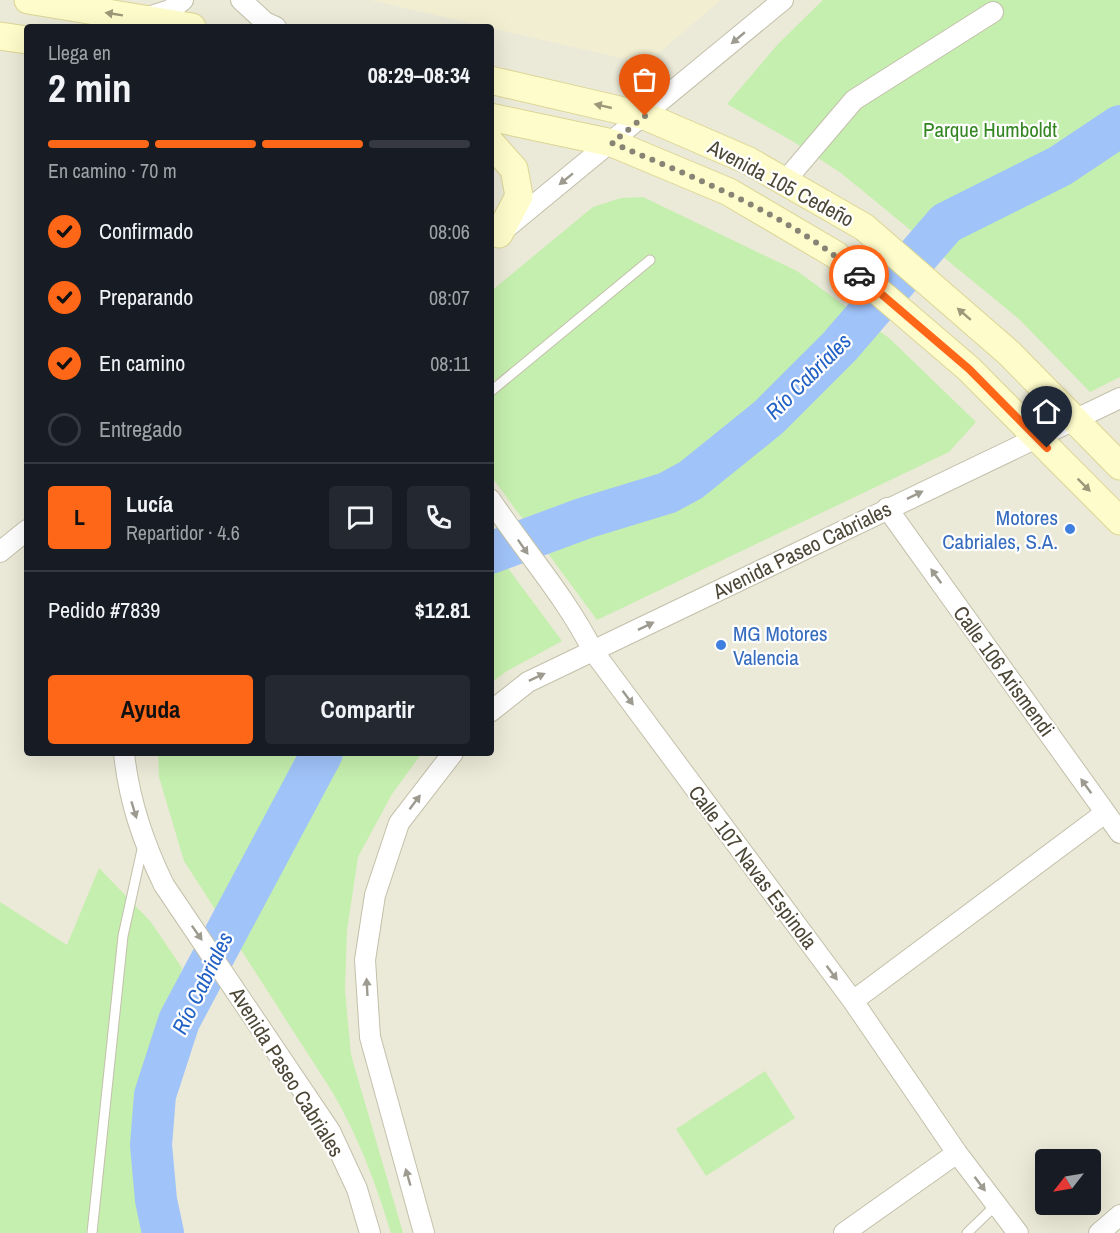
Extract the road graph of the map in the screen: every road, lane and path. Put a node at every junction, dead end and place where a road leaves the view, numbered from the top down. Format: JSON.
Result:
{"nodes":[{"id":1,"x":28,"y":0,"type":"edge"},
{"id":2,"x":183,"y":0,"type":"edge"},
{"id":3,"x":241,"y":0,"type":"edge"},
{"id":4,"x":783,"y":0,"type":"edge"},
{"id":5,"x":993,"y":12,"type":"dead end"},
{"id":6,"x":144,"y":18,"type":"junction"},
{"id":7,"x":176,"y":24,"type":"edge"},
{"id":8,"x":269,"y":24,"type":"edge"},
{"id":9,"x":0,"y":36,"type":"edge"},
{"id":10,"x":24,"y":40,"type":"edge"},
{"id":11,"x":494,"y":81,"type":"edge"},
{"id":12,"x":645,"y":116,"type":"junction"},
{"id":13,"x":494,"y":118,"type":"edge"},
{"id":14,"x":612,"y":143,"type":"junction"},
{"id":15,"x":494,"y":146,"type":"edge"},
{"id":16,"x":785,"y":182,"type":"junction"},
{"id":17,"x":495,"y":237,"type":"edge"},
{"id":18,"x":650,"y":260,"type":"dead end"},
{"id":19,"x":494,"y":389,"type":"edge"},
{"id":20,"x":1120,"y":398,"type":"edge"},
{"id":21,"x":1074,"y":420,"type":"junction"},
{"id":22,"x":1035,"y":436,"type":"junction"},
{"id":23,"x":1120,"y":466,"type":"edge"},
{"id":24,"x":494,"y":505,"type":"edge"},
{"id":25,"x":887,"y":508,"type":"junction"},
{"id":26,"x":1120,"y":521,"type":"edge"},
{"id":27,"x":24,"y":532,"type":"edge"},
{"id":28,"x":0,"y":552,"type":"edge"},
{"id":29,"x":593,"y":651,"type":"junction"},
{"id":30,"x":494,"y":709,"type":"edge"},
{"id":31,"x":124,"y":756,"type":"edge"},
{"id":32,"x":451,"y":756,"type":"edge"},
{"id":33,"x":1106,"y":813,"type":"junction"},
{"id":34,"x":1120,"y":833,"type":"edge"},
{"id":35,"x":144,"y":843,"type":"junction"},
{"id":36,"x":853,"y":1001,"type":"junction"},
{"id":37,"x":957,"y":1152,"type":"junction"},
{"id":38,"x":996,"y":1205,"type":"junction"},
{"id":39,"x":1120,"y":1215,"type":"edge"},
{"id":40,"x":92,"y":1233,"type":"edge"},
{"id":41,"x":370,"y":1233,"type":"edge"},
{"id":42,"x":424,"y":1233,"type":"edge"},
{"id":43,"x":844,"y":1233,"type":"edge"},
{"id":44,"x":967,"y":1233,"type":"edge"},
{"id":45,"x":1018,"y":1233,"type":"edge"},
{"id":46,"x":1099,"y":1233,"type":"edge"}],
"edges":[{"from":6,"to":1,"type":"main road","one_way":true},
{"from":2,"to":6,"type":"street"},
{"from":3,"to":8,"type":"street"},
{"from":4,"to":12,"type":"street","one_way":true},
{"from":5,"to":16,"type":"street"},
{"from":6,"to":7,"type":"main road"},
{"from":9,"to":10,"type":"main road"},
{"from":12,"to":11,"type":"main road","name":"Avenida 105 Cedeño","one_way":true},
{"from":12,"to":14,"type":"street"},
{"from":12,"to":16,"type":"main road","name":"Avenida 105 Cedeño"},
{"from":13,"to":14,"type":"main road","name":"Avenida 105 Cedeño"},
{"from":14,"to":17,"type":"street","one_way":true},
{"from":14,"to":22,"type":"main road","name":"Avenida 105 Cedeño"},
{"from":15,"to":17,"type":"main road"},
{"from":21,"to":16,"type":"main road","name":"Avenida 105 Cedeño","one_way":true},
{"from":18,"to":19,"type":"lane"},
{"from":20,"to":21,"type":"street","name":"Avenida Paseo Cabriales"},
{"from":21,"to":22,"type":"street","name":"Avenida Paseo Cabriales"},
{"from":21,"to":23,"type":"main road","name":"Avenida 105 Cedeño"},
{"from":25,"to":22,"type":"street","name":"Avenida Paseo Cabriales","one_way":true},
{"from":22,"to":26,"type":"main road","one_way":true},
{"from":24,"to":29,"type":"street","name":"Calle 107 Navas Espinola","one_way":true},
{"from":29,"to":25,"type":"street","name":"Avenida Paseo Cabriales","one_way":true},
{"from":33,"to":25,"type":"street","name":"Calle 106 Arismendi","one_way":true},
{"from":27,"to":28,"type":"street"},
{"from":30,"to":29,"type":"street","name":"Avenida Paseo Cabriales","one_way":true},
{"from":29,"to":36,"type":"street","name":"Calle 107 Navas Espinola","one_way":true},
{"from":31,"to":35,"type":"street","name":"Avenida Paseo Cabriales","one_way":true},
{"from":42,"to":32,"type":"street","one_way":true},
{"from":33,"to":34,"type":"street","name":"Calle 106 Arismendi"},
{"from":33,"to":36,"type":"street"},
{"from":35,"to":40,"type":"lane"},
{"from":35,"to":41,"type":"street","name":"Avenida Paseo Cabriales","one_way":true},
{"from":36,"to":37,"type":"street","name":"Calle 107 Navas Espinola"},
{"from":37,"to":38,"type":"street","name":"Calle 107 Navas Espinola","one_way":true},
{"from":37,"to":43,"type":"street"},
{"from":38,"to":44,"type":"lane"},
{"from":38,"to":45,"type":"street","name":"Calle 107 Navas Espinola"},
{"from":39,"to":46,"type":"street"}]}
